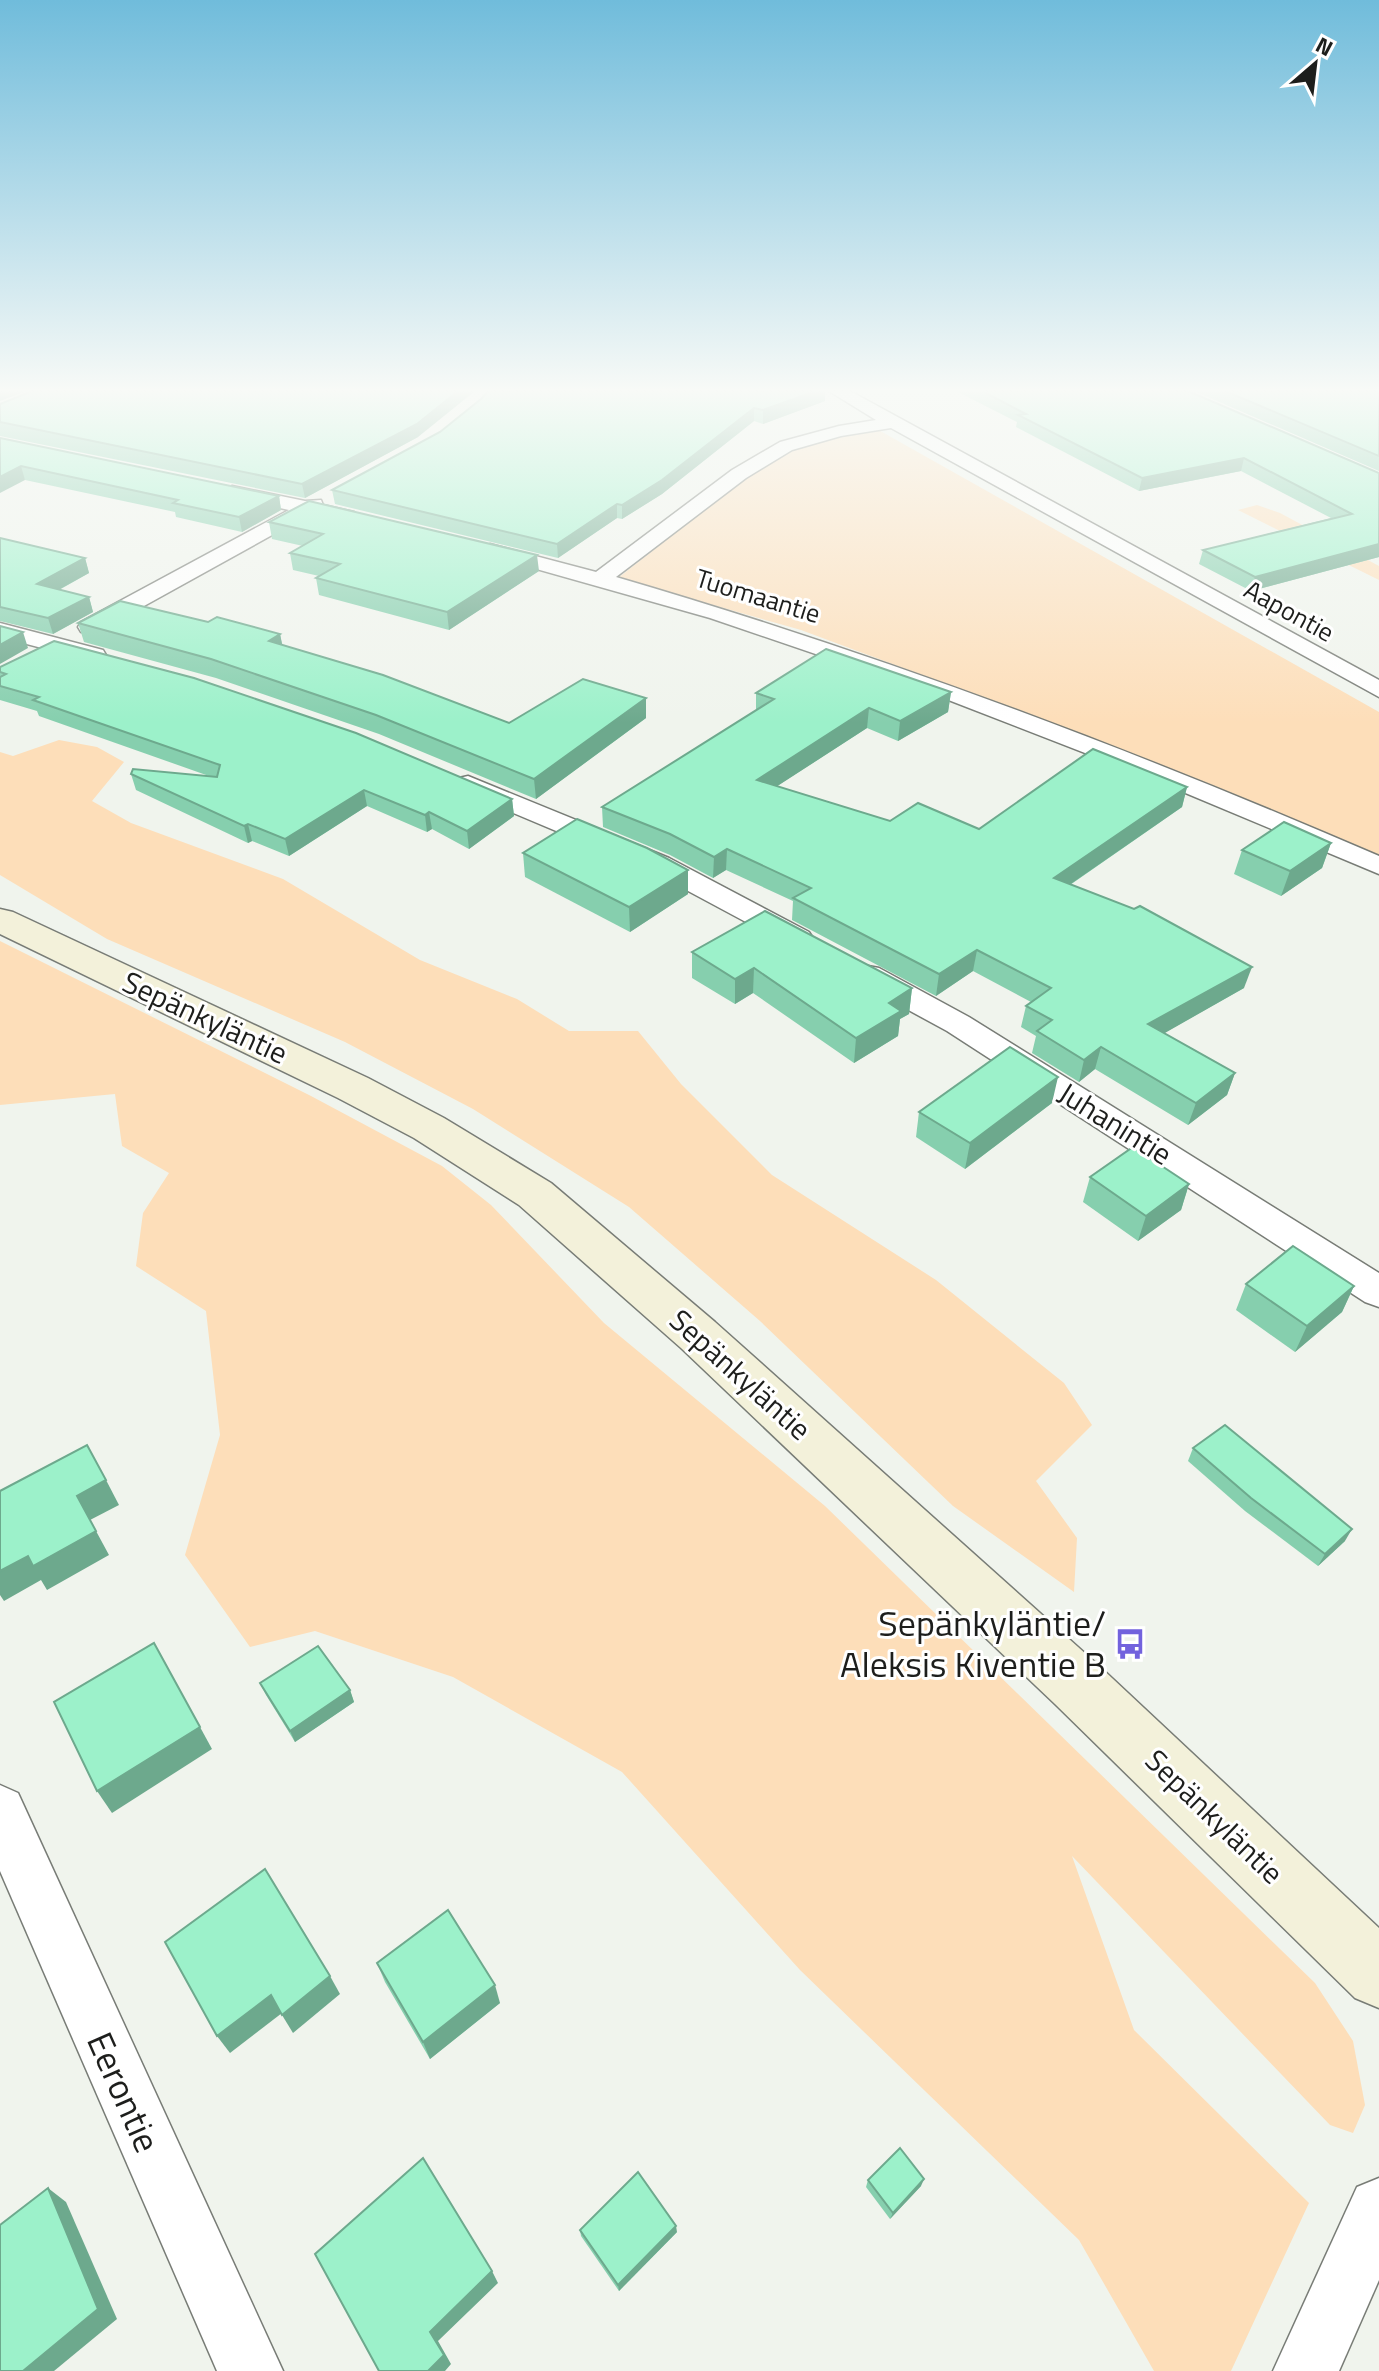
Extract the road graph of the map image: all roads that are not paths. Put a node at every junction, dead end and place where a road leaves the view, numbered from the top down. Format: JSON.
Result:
{"nodes":[{"id":1,"x":282,"y":502,"type":"edge"},
{"id":2,"x":317,"y":502,"type":"edge"},
{"id":3,"x":702,"y":502,"type":"edge"},
{"id":4,"x":1037,"y":502,"type":"edge"},
{"id":5,"x":307,"y":507,"type":"junction"},
{"id":6,"x":365,"y":520,"type":"edge"},
{"id":7,"x":467,"y":544,"type":"edge"},
{"id":8,"x":601,"y":578,"type":"junction"},
{"id":9,"x":0,"y":630,"type":"edge"},
{"id":10,"x":46,"y":651,"type":"junction"},
{"id":11,"x":129,"y":664,"type":"edge"},
{"id":12,"x":1379,"y":690,"type":"edge"},
{"id":13,"x":441,"y":772,"type":"edge"},
{"id":14,"x":1379,"y":866,"type":"edge"},
{"id":15,"x":0,"y":920,"type":"edge"},
{"id":16,"x":1379,"y":1292,"type":"edge"},
{"id":17,"x":0,"y":1811,"type":"edge"},
{"id":18,"x":1379,"y":1974,"type":"edge"},
{"id":19,"x":1379,"y":2209,"type":"edge"},
{"id":20,"x":250,"y":2371,"type":"edge"},
{"id":21,"x":1306,"y":2371,"type":"edge"}],
"edges":[{"from":1,"to":5,"type":"street"},
{"from":2,"to":5,"type":"street"},
{"from":3,"to":8,"type":"street"},
{"from":4,"to":12,"type":"street","name":"Aapontie"},
{"from":5,"to":6,"type":"street"},
{"from":5,"to":10,"type":"street"},
{"from":7,"to":8,"type":"street","name":"Tuomaantie"},
{"from":8,"to":14,"type":"street","name":"Tuomaantie"},
{"from":9,"to":10,"type":"street"},
{"from":10,"to":11,"type":"street"},
{"from":13,"to":16,"type":"street","name":"Juhanintie"},
{"from":15,"to":18,"type":"main road","name":"Sepänkyläntie"},
{"from":17,"to":20,"type":"street","name":"Eerontie"},
{"from":19,"to":21,"type":"street"}]}
